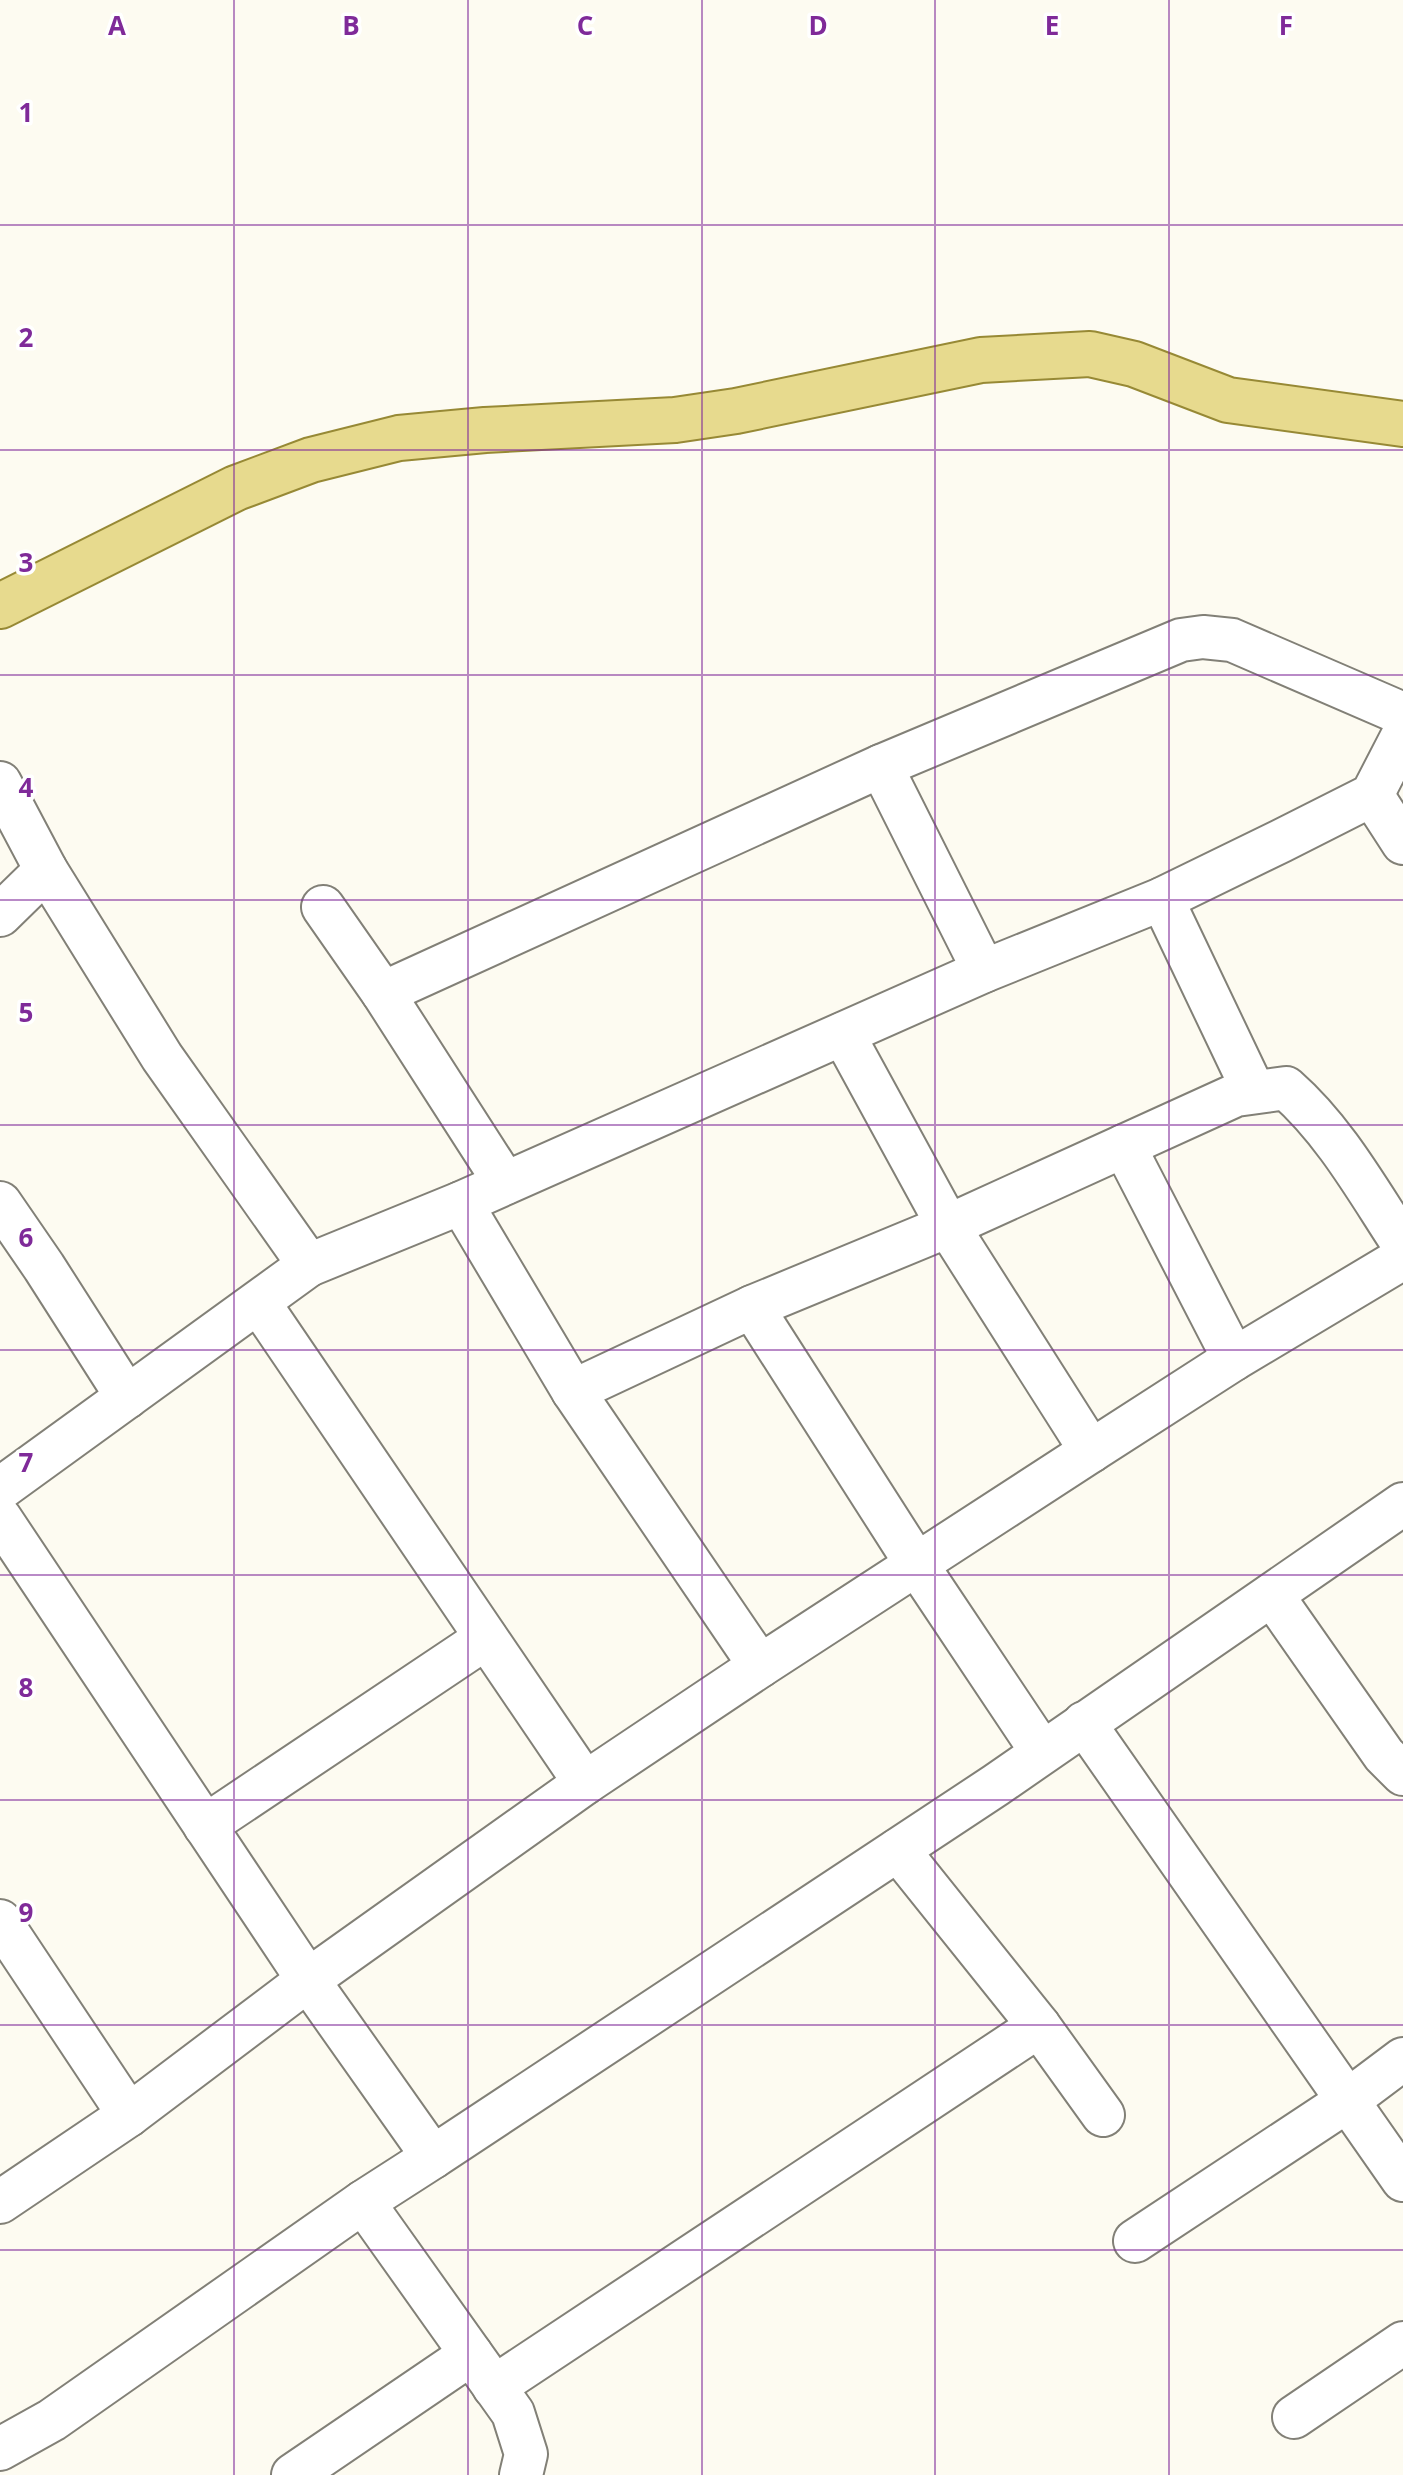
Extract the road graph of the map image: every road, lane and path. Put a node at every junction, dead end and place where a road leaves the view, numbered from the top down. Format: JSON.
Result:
{"nodes":[{"id":1,"x":1403,"y":424,"type":"edge"},
{"id":2,"x":0,"y":606,"type":"edge"},
{"id":3,"x":1403,"y":714,"type":"edge"},
{"id":4,"x":1403,"y":735,"type":"edge"},
{"id":5,"x":881,"y":766,"type":"junction"},
{"id":6,"x":0,"y":783,"type":"edge"},
{"id":7,"x":1372,"y":795,"type":"junction"},
{"id":8,"x":1403,"y":843,"type":"edge"},
{"id":9,"x":46,"y":870,"type":"junction"},
{"id":10,"x":1162,"y":899,"type":"junction"},
{"id":11,"x":323,"y":907,"type":"dead end"},
{"id":12,"x":0,"y":915,"type":"edge"},
{"id":13,"x":984,"y":971,"type":"junction"},
{"id":14,"x":383,"y":993,"type":"junction"},
{"id":15,"x":843,"y":1034,"type":"junction"},
{"id":16,"x":1254,"y":1092,"type":"junction"},
{"id":17,"x":1124,"y":1146,"type":"junction"},
{"id":18,"x":505,"y":1183,"type":"junction"},
{"id":19,"x":0,"y":1203,"type":"edge"},
{"id":20,"x":461,"y":1203,"type":"junction"},
{"id":21,"x":948,"y":1226,"type":"junction"},
{"id":22,"x":1403,"y":1244,"type":"edge"},
{"id":23,"x":1403,"y":1258,"type":"edge"},
{"id":24,"x":309,"y":1265,"type":"junction"},
{"id":25,"x":259,"y":1303,"type":"junction"},
{"id":26,"x":752,"y":1307,"type":"junction"},
{"id":27,"x":1234,"y":1359,"type":"junction"},
{"id":28,"x":573,"y":1391,"type":"junction"},
{"id":29,"x":127,"y":1397,"type":"junction"},
{"id":30,"x":1091,"y":1451,"type":"junction"},
{"id":31,"x":0,"y":1489,"type":"edge"},
{"id":32,"x":1403,"y":1504,"type":"edge"},
{"id":33,"x":0,"y":1518,"type":"edge"},
{"id":34,"x":917,"y":1565,"type":"junction"},
{"id":35,"x":1272,"y":1595,"type":"junction"},
{"id":36,"x":486,"y":1638,"type":"junction"},
{"id":37,"x":760,"y":1666,"type":"junction"},
{"id":38,"x":1084,"y":1723,"type":"junction"},
{"id":39,"x":1042,"y":1752,"type":"junction"},
{"id":40,"x":1403,"y":1774,"type":"edge"},
{"id":41,"x":585,"y":1783,"type":"junction"},
{"id":42,"x":205,"y":1826,"type":"junction"},
{"id":43,"x":898,"y":1850,"type":"junction"},
{"id":44,"x":0,"y":1921,"type":"edge"},
{"id":45,"x":308,"y":1980,"type":"junction"},
{"id":46,"x":1039,"y":2026,"type":"junction"},
{"id":47,"x":1403,"y":2059,"type":"edge"},
{"id":48,"x":1347,"y":2101,"type":"junction"},
{"id":49,"x":129,"y":2115,"type":"junction"},
{"id":50,"x":1103,"y":2115,"type":"dead end"},
{"id":51,"x":433,"y":2157,"type":"junction"},
{"id":52,"x":1403,"y":2180,"type":"edge"},
{"id":53,"x":0,"y":2202,"type":"edge"},
{"id":54,"x":363,"y":2202,"type":"junction"},
{"id":55,"x":1135,"y":2241,"type":"dead end"},
{"id":56,"x":1403,"y":2343,"type":"edge"},
{"id":57,"x":483,"y":2370,"type":"junction"},
{"id":58,"x":1294,"y":2417,"type":"dead end"},
{"id":59,"x":0,"y":2449,"type":"edge"},
{"id":60,"x":293,"y":2475,"type":"edge"},
{"id":61,"x":521,"y":2475,"type":"edge"}],
"edges":[{"from":1,"to":2,"type":"main road"},
{"from":3,"to":5,"type":"street"},
{"from":4,"to":7,"type":"street"},
{"from":5,"to":13,"type":"street"},
{"from":5,"to":14,"type":"street"},
{"from":6,"to":9,"type":"street"},
{"from":7,"to":8,"type":"street"},
{"from":7,"to":10,"type":"street"},
{"from":9,"to":12,"type":"street"},
{"from":9,"to":24,"type":"street"},
{"from":10,"to":13,"type":"street"},
{"from":10,"to":16,"type":"street"},
{"from":11,"to":14,"type":"street"},
{"from":13,"to":15,"type":"street"},
{"from":14,"to":18,"type":"street"},
{"from":15,"to":18,"type":"street"},
{"from":15,"to":21,"type":"street"},
{"from":16,"to":17,"type":"street"},
{"from":16,"to":22,"type":"street"},
{"from":17,"to":21,"type":"street"},
{"from":17,"to":27,"type":"street"},
{"from":18,"to":20,"type":"street"},
{"from":19,"to":29,"type":"street"},
{"from":20,"to":24,"type":"street"},
{"from":20,"to":28,"type":"street"},
{"from":21,"to":26,"type":"street"},
{"from":21,"to":30,"type":"street"},
{"from":23,"to":27,"type":"street"},
{"from":24,"to":25,"type":"street"},
{"from":25,"to":29,"type":"street"},
{"from":25,"to":36,"type":"street"},
{"from":26,"to":28,"type":"street"},
{"from":26,"to":34,"type":"street"},
{"from":27,"to":30,"type":"street"},
{"from":28,"to":37,"type":"street"},
{"from":29,"to":31,"type":"street"},
{"from":30,"to":34,"type":"street"},
{"from":32,"to":35,"type":"street"},
{"from":33,"to":42,"type":"street"},
{"from":34,"to":37,"type":"street"},
{"from":34,"to":39,"type":"street"},
{"from":35,"to":38,"type":"street"},
{"from":35,"to":40,"type":"street"},
{"from":36,"to":41,"type":"street"},
{"from":36,"to":42,"type":"street"},
{"from":37,"to":41,"type":"street"},
{"from":38,"to":39,"type":"street"},
{"from":38,"to":48,"type":"street"},
{"from":39,"to":43,"type":"street"},
{"from":41,"to":45,"type":"street"},
{"from":42,"to":45,"type":"street"},
{"from":43,"to":46,"type":"street"},
{"from":43,"to":51,"type":"street"},
{"from":44,"to":49,"type":"street"},
{"from":45,"to":49,"type":"street"},
{"from":45,"to":51,"type":"street"},
{"from":46,"to":50,"type":"street"},
{"from":46,"to":57,"type":"street"},
{"from":47,"to":48,"type":"street"},
{"from":48,"to":52,"type":"street"},
{"from":48,"to":55,"type":"street"},
{"from":49,"to":53,"type":"street"},
{"from":51,"to":54,"type":"street"},
{"from":54,"to":57,"type":"street"},
{"from":54,"to":59,"type":"street"},
{"from":56,"to":58,"type":"street"},
{"from":57,"to":60,"type":"street"},
{"from":57,"to":61,"type":"street"}]}
